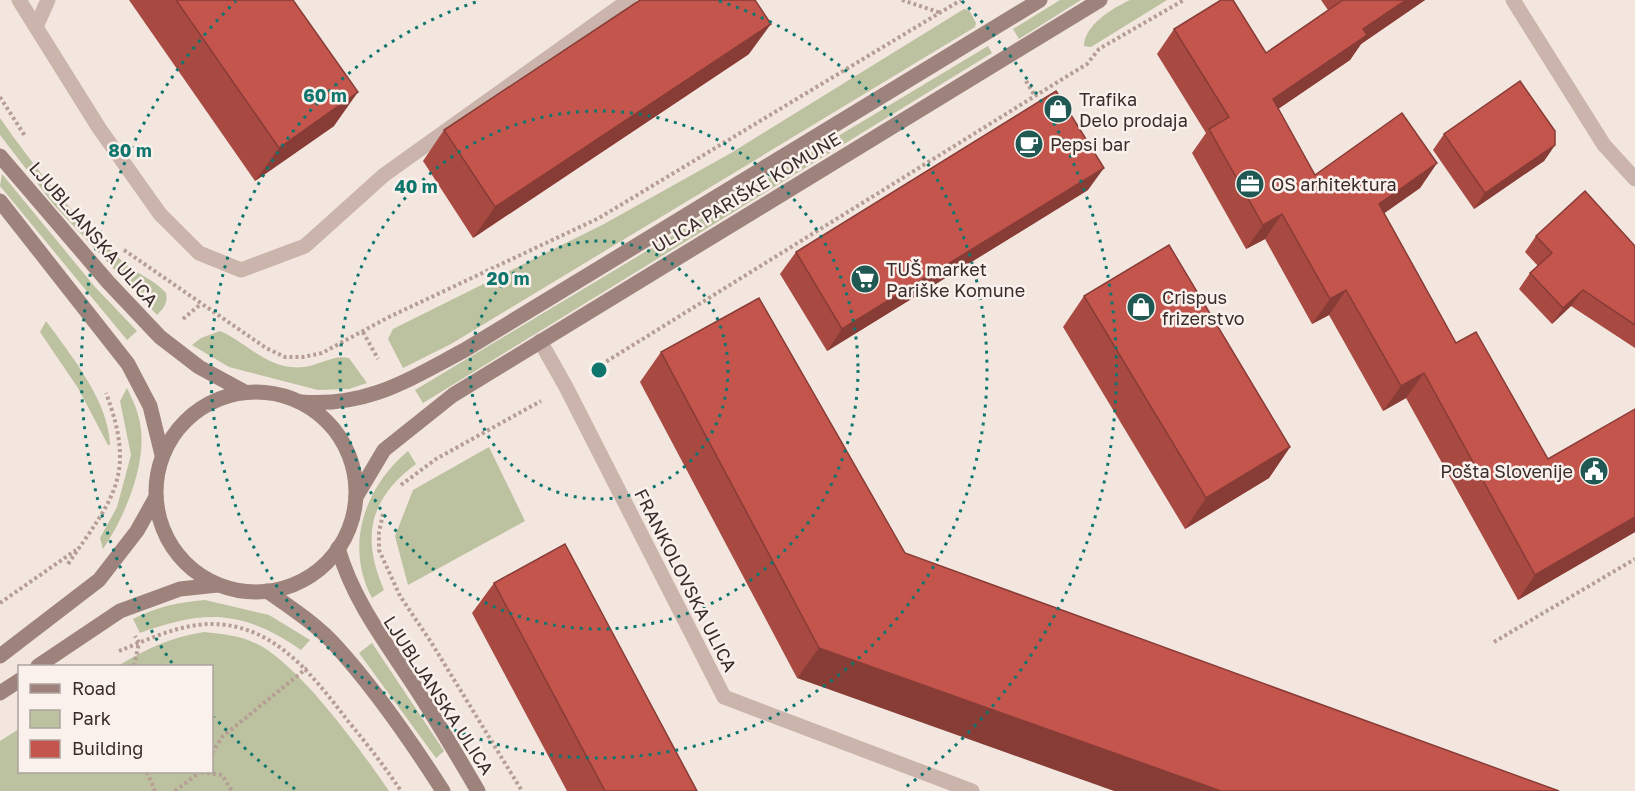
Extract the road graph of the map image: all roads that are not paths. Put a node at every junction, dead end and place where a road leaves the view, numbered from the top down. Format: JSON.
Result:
{"nodes":[{"id":1,"x":20,"y":0,"type":"edge"},
{"id":2,"x":48,"y":0,"type":"edge"},
{"id":3,"x":629,"y":0,"type":"edge"},
{"id":4,"x":1040,"y":0,"type":"edge"},
{"id":5,"x":1100,"y":0,"type":"edge"},
{"id":6,"x":1513,"y":0,"type":"edge"},
{"id":7,"x":36,"y":27,"type":"junction"},
{"id":8,"x":0,"y":156,"type":"edge"},
{"id":9,"x":1635,"y":179,"type":"edge"},
{"id":10,"x":0,"y":201,"type":"edge"},
{"id":11,"x":540,"y":341,"type":"junction"},
{"id":12,"x":245,"y":392,"type":"junction"},
{"id":13,"x":301,"y":402,"type":"junction"},
{"id":14,"x":162,"y":455,"type":"junction"},
{"id":15,"x":156,"y":497,"type":"junction"},
{"id":16,"x":356,"y":497,"type":"junction"},
{"id":17,"x":338,"y":548,"type":"junction"},
{"id":18,"x":218,"y":585,"type":"junction"},
{"id":19,"x":267,"y":591,"type":"junction"},
{"id":20,"x":0,"y":656,"type":"edge"},
{"id":21,"x":39,"y":665,"type":"edge"},
{"id":22,"x":18,"y":681,"type":"edge"},
{"id":23,"x":0,"y":693,"type":"edge"},
{"id":24,"x":443,"y":791,"type":"edge"},
{"id":25,"x":478,"y":791,"type":"edge"},
{"id":26,"x":972,"y":791,"type":"edge"}],
"edges":[{"from":1,"to":7,"type":"street"},
{"from":2,"to":7,"type":"street"},
{"from":3,"to":7,"type":"street"},
{"from":4,"to":13,"type":"street"},
{"from":5,"to":11,"type":"street","name":"ULICA PARIŠKE KOMUNE"},
{"from":6,"to":9,"type":"street"},
{"from":8,"to":12,"type":"street","name":"LJUBLJANSKA ULICA"},
{"from":10,"to":14,"type":"street"},
{"from":11,"to":16,"type":"street","name":"ULICA PARIŠKE KOMUNE"},
{"from":11,"to":26,"type":"street","name":"FRANKOLOVSKA ULICA"},
{"from":12,"to":13,"type":"street"},
{"from":12,"to":14,"type":"street"},
{"from":13,"to":16,"type":"street"},
{"from":14,"to":15,"type":"street"},
{"from":15,"to":18,"type":"street"},
{"from":15,"to":20,"type":"street"},
{"from":16,"to":17,"type":"street"},
{"from":17,"to":19,"type":"street"},
{"from":17,"to":25,"type":"street","name":"LJUBLJANSKA ULICA"},
{"from":18,"to":19,"type":"street"},
{"from":18,"to":21,"type":"street"},
{"from":19,"to":24,"type":"street"},
{"from":22,"to":23,"type":"street"}]}
